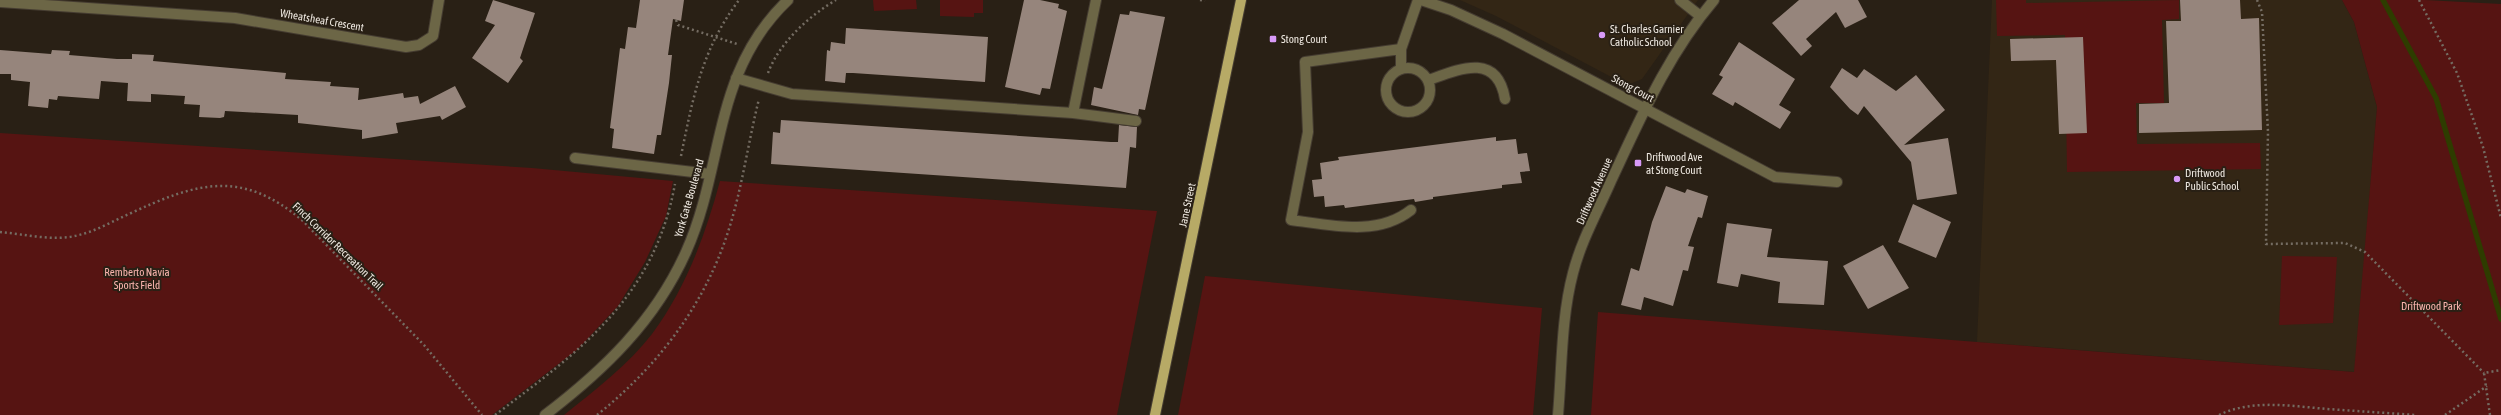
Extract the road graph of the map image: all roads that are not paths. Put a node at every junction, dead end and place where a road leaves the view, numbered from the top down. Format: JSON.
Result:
{"nodes":[{"id":1,"x":439,"y":0,"type":"edge"},
{"id":2,"x":788,"y":0,"type":"edge"},
{"id":3,"x":1096,"y":0,"type":"edge"},
{"id":4,"x":1241,"y":0,"type":"edge"},
{"id":5,"x":1420,"y":0,"type":"edge"},
{"id":6,"x":1680,"y":0,"type":"edge"},
{"id":7,"x":1714,"y":0,"type":"edge"},
{"id":8,"x":0,"y":2,"type":"edge"},
{"id":9,"x":1699,"y":15,"type":"junction"},
{"id":10,"x":1401,"y":49,"type":"junction"},
{"id":11,"x":1401,"y":68,"type":"junction"},
{"id":12,"x":736,"y":78,"type":"junction"},
{"id":13,"x":1429,"y":80,"type":"junction"},
{"id":14,"x":1505,"y":99,"type":"dead end"},
{"id":15,"x":1644,"y":108,"type":"junction"},
{"id":16,"x":1073,"y":113,"type":"junction"},
{"id":17,"x":1136,"y":121,"type":"dead end"},
{"id":18,"x":575,"y":158,"type":"dead end"},
{"id":19,"x":710,"y":174,"type":"junction"},
{"id":20,"x":1837,"y":182,"type":"dead end"},
{"id":21,"x":1411,"y":210,"type":"dead end"},
{"id":22,"x":545,"y":415,"type":"edge"},
{"id":23,"x":1155,"y":415,"type":"edge"},
{"id":24,"x":1558,"y":415,"type":"edge"}],
"edges":[{"from":1,"to":8,"type":"street","name":"Wheatsheaf Crescent"},
{"from":2,"to":12,"type":"street","name":"York Gate Boulevard"},
{"from":3,"to":16,"type":"street"},
{"from":4,"to":23,"type":"main road","name":"Jane Street"},
{"from":5,"to":10,"type":"street"},
{"from":5,"to":15,"type":"street","name":"Stong Court"},
{"from":6,"to":9,"type":"street"},
{"from":7,"to":9,"type":"street","name":"Driftwood Avenue"},
{"from":9,"to":15,"type":"street","name":"Driftwood Avenue"},
{"from":10,"to":11,"type":"street"},
{"from":10,"to":21,"type":"street"},
{"from":11,"to":13,"type":"street"},
{"from":11,"to":13,"type":"street"},
{"from":12,"to":16,"type":"street"},
{"from":12,"to":19,"type":"street","name":"York Gate Boulevard"},
{"from":13,"to":14,"type":"street"},
{"from":15,"to":20,"type":"street","name":"Stong Court"},
{"from":15,"to":24,"type":"street","name":"Driftwood Avenue"},
{"from":16,"to":17,"type":"street"},
{"from":18,"to":19,"type":"street"},
{"from":19,"to":22,"type":"street","name":"York Gate Boulevard"}]}
